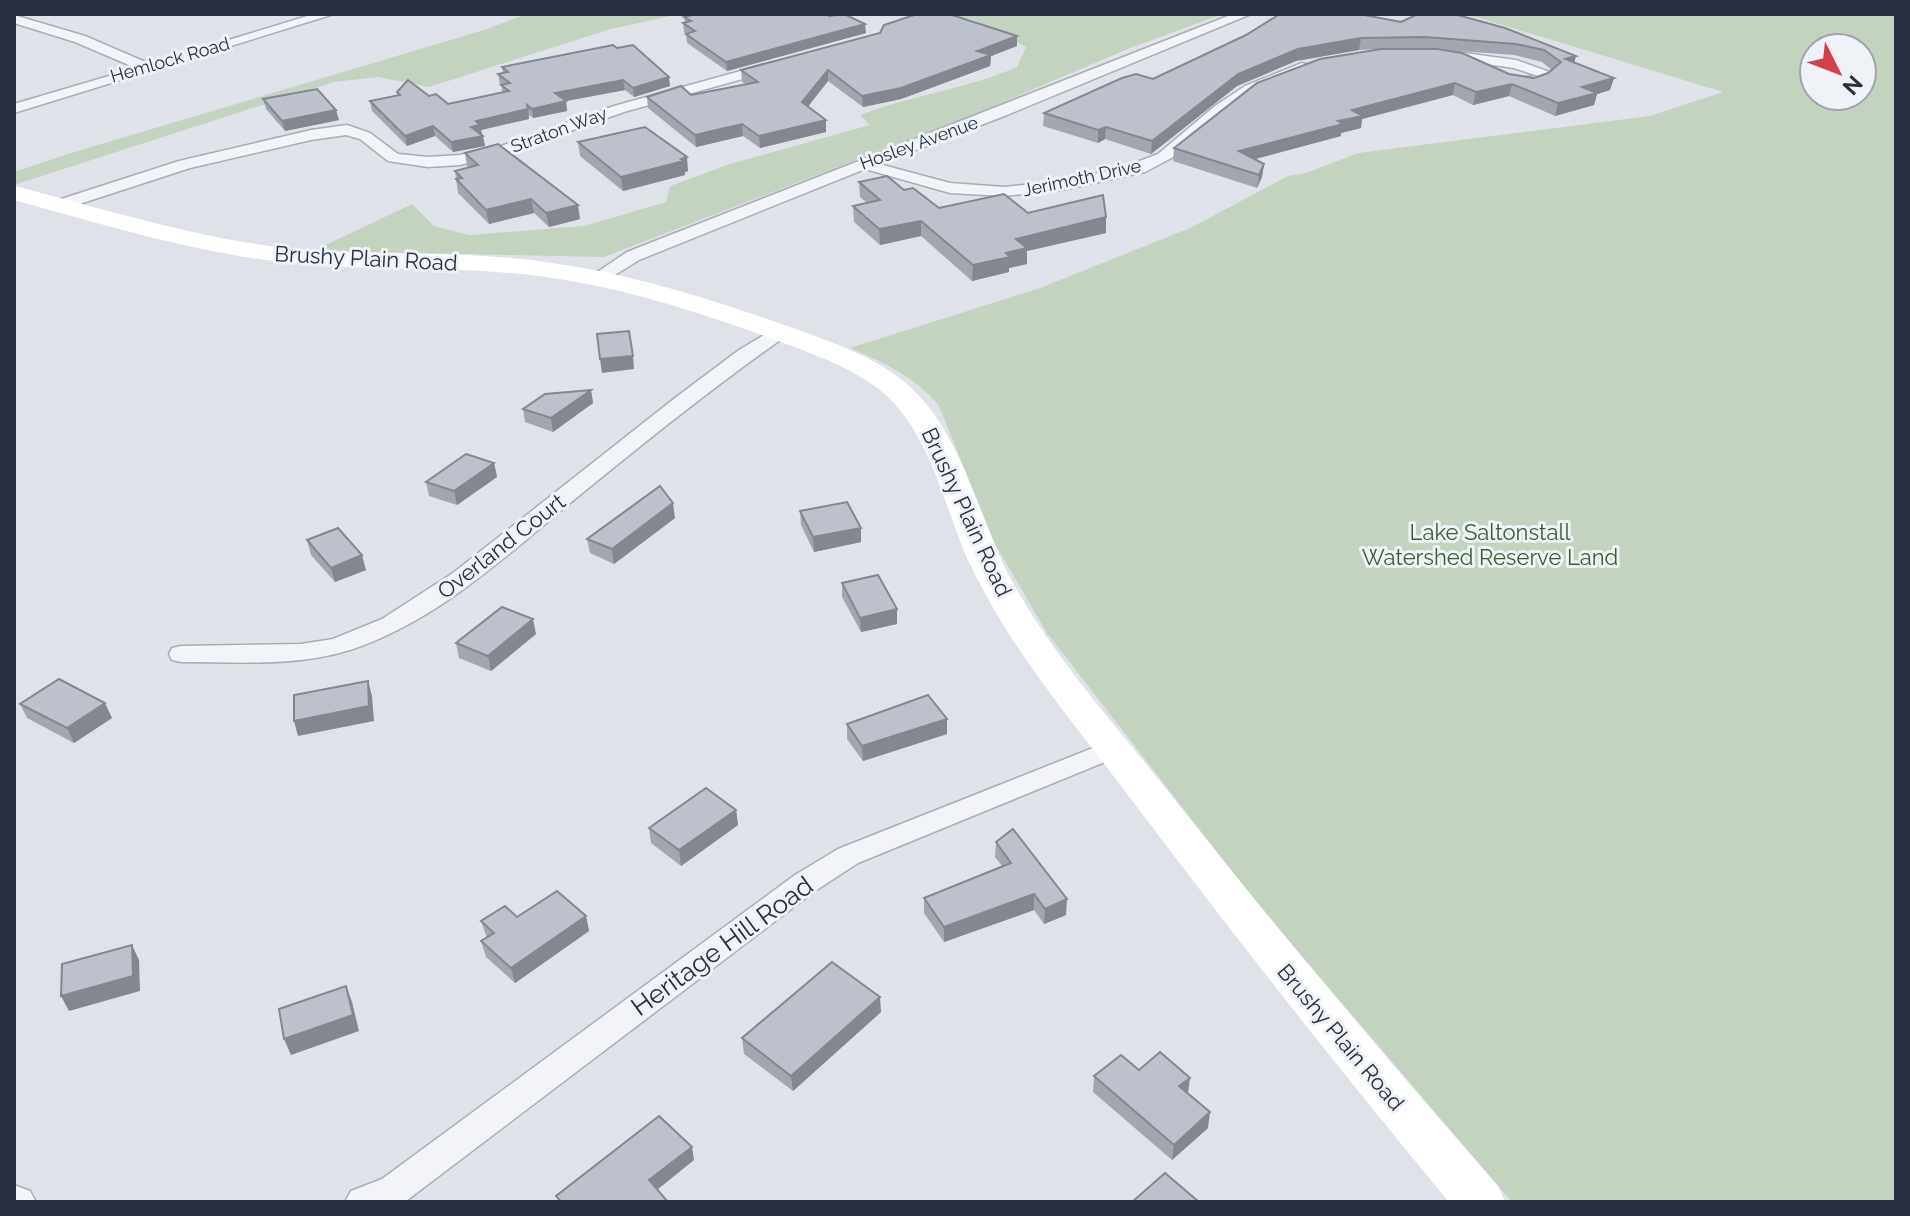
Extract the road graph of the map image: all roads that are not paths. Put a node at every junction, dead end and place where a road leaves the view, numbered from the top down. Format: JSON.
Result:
{"nodes":[{"id":1,"x":328,"y":14,"type":"edge"},
{"id":2,"x":1245,"y":14,"type":"edge"},
{"id":3,"x":14,"y":19,"type":"edge"},
{"id":4,"x":1421,"y":53,"type":"edge"},
{"id":5,"x":1466,"y":57,"type":"edge"},
{"id":6,"x":789,"y":61,"type":"edge"},
{"id":7,"x":1327,"y":61,"type":"edge"},
{"id":8,"x":146,"y":67,"type":"junction"},
{"id":9,"x":14,"y":109,"type":"edge"},
{"id":10,"x":862,"y":163,"type":"junction"},
{"id":11,"x":14,"y":193,"type":"edge"},
{"id":12,"x":61,"y":205,"type":"junction"},
{"id":13,"x":596,"y":279,"type":"junction"},
{"id":14,"x":779,"y":332,"type":"junction"},
{"id":15,"x":181,"y":654,"type":"dead end"},
{"id":16,"x":1113,"y":749,"type":"junction"},
{"id":17,"x":363,"y":1202,"type":"edge"},
{"id":18,"x":1480,"y":1202,"type":"edge"}],
"edges":[{"from":1,"to":8,"type":"street","name":"Hemlock Road"},
{"from":2,"to":10,"type":"street","name":"Hosley Avenue"},
{"from":3,"to":8,"type":"street"},
{"from":4,"to":5,"type":"street"},
{"from":6,"to":12,"type":"street","name":"Straton Way"},
{"from":7,"to":10,"type":"street","name":"Jerimoth Drive"},
{"from":8,"to":9,"type":"street","name":"Hemlock Road"},
{"from":10,"to":13,"type":"street","name":"Hosley Avenue"},
{"from":11,"to":12,"type":"main road","name":"Brushy Plain Road"},
{"from":12,"to":13,"type":"main road","name":"Brushy Plain Road"},
{"from":13,"to":14,"type":"main road","name":"Brushy Plain Road"},
{"from":14,"to":15,"type":"street","name":"Overland Court"},
{"from":14,"to":16,"type":"main road","name":"Brushy Plain Road"},
{"from":16,"to":17,"type":"street","name":"Heritage Hill Road"},
{"from":16,"to":18,"type":"main road","name":"Brushy Plain Road"}]}
